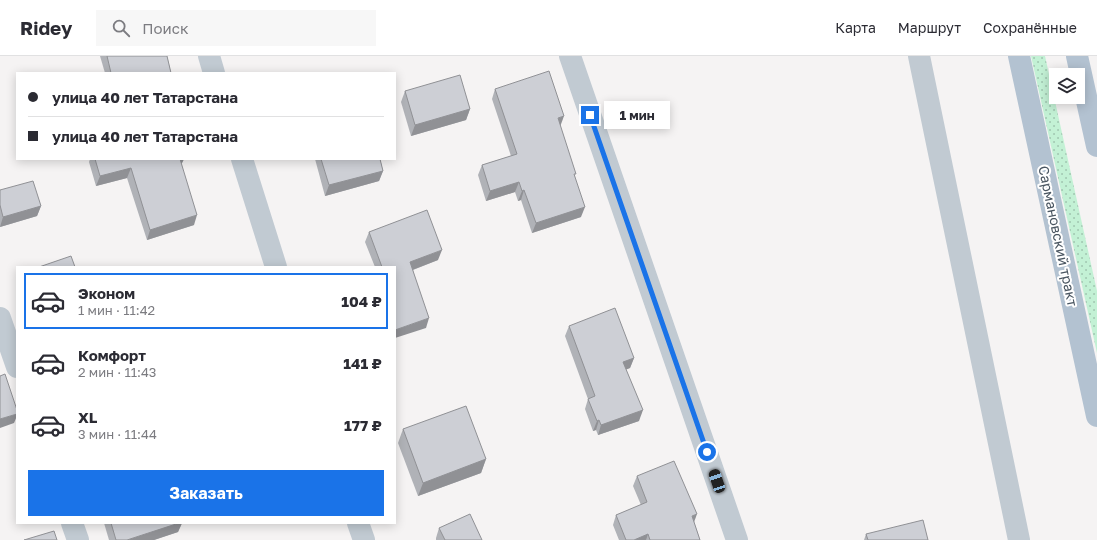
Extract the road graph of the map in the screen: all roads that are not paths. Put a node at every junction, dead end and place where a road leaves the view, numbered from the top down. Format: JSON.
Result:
{"nodes":[{"id":1,"x":209,"y":56,"type":"edge"},
{"id":2,"x":570,"y":56,"type":"edge"},
{"id":3,"x":918,"y":56,"type":"edge"},
{"id":4,"x":1019,"y":56,"type":"edge"},
{"id":5,"x":1077,"y":56,"type":"edge"},
{"id":6,"x":214,"y":72,"type":"edge"},
{"id":7,"x":1097,"y":146,"type":"edge"},
{"id":8,"x":242,"y":160,"type":"edge"},
{"id":9,"x":276,"y":266,"type":"edge"},
{"id":10,"x":0,"y":318,"type":"edge"},
{"id":11,"x":16,"y":364,"type":"edge"},
{"id":12,"x":1097,"y":416,"type":"edge"},
{"id":13,"x":72,"y":524,"type":"edge"},
{"id":14,"x":358,"y":524,"type":"edge"},
{"id":15,"x":78,"y":540,"type":"edge"},
{"id":16,"x":364,"y":540,"type":"edge"},
{"id":17,"x":737,"y":540,"type":"edge"},
{"id":18,"x":1019,"y":540,"type":"edge"}],
"edges":[{"from":1,"to":6,"type":"street"},
{"from":2,"to":17,"type":"street"},
{"from":3,"to":18,"type":"street"},
{"from":4,"to":12,"type":"main road","name":"Сармановский тракт"},
{"from":5,"to":7,"type":"main road"},
{"from":8,"to":9,"type":"street"},
{"from":10,"to":11,"type":"street"},
{"from":13,"to":15,"type":"street"},
{"from":14,"to":16,"type":"street"}]}
